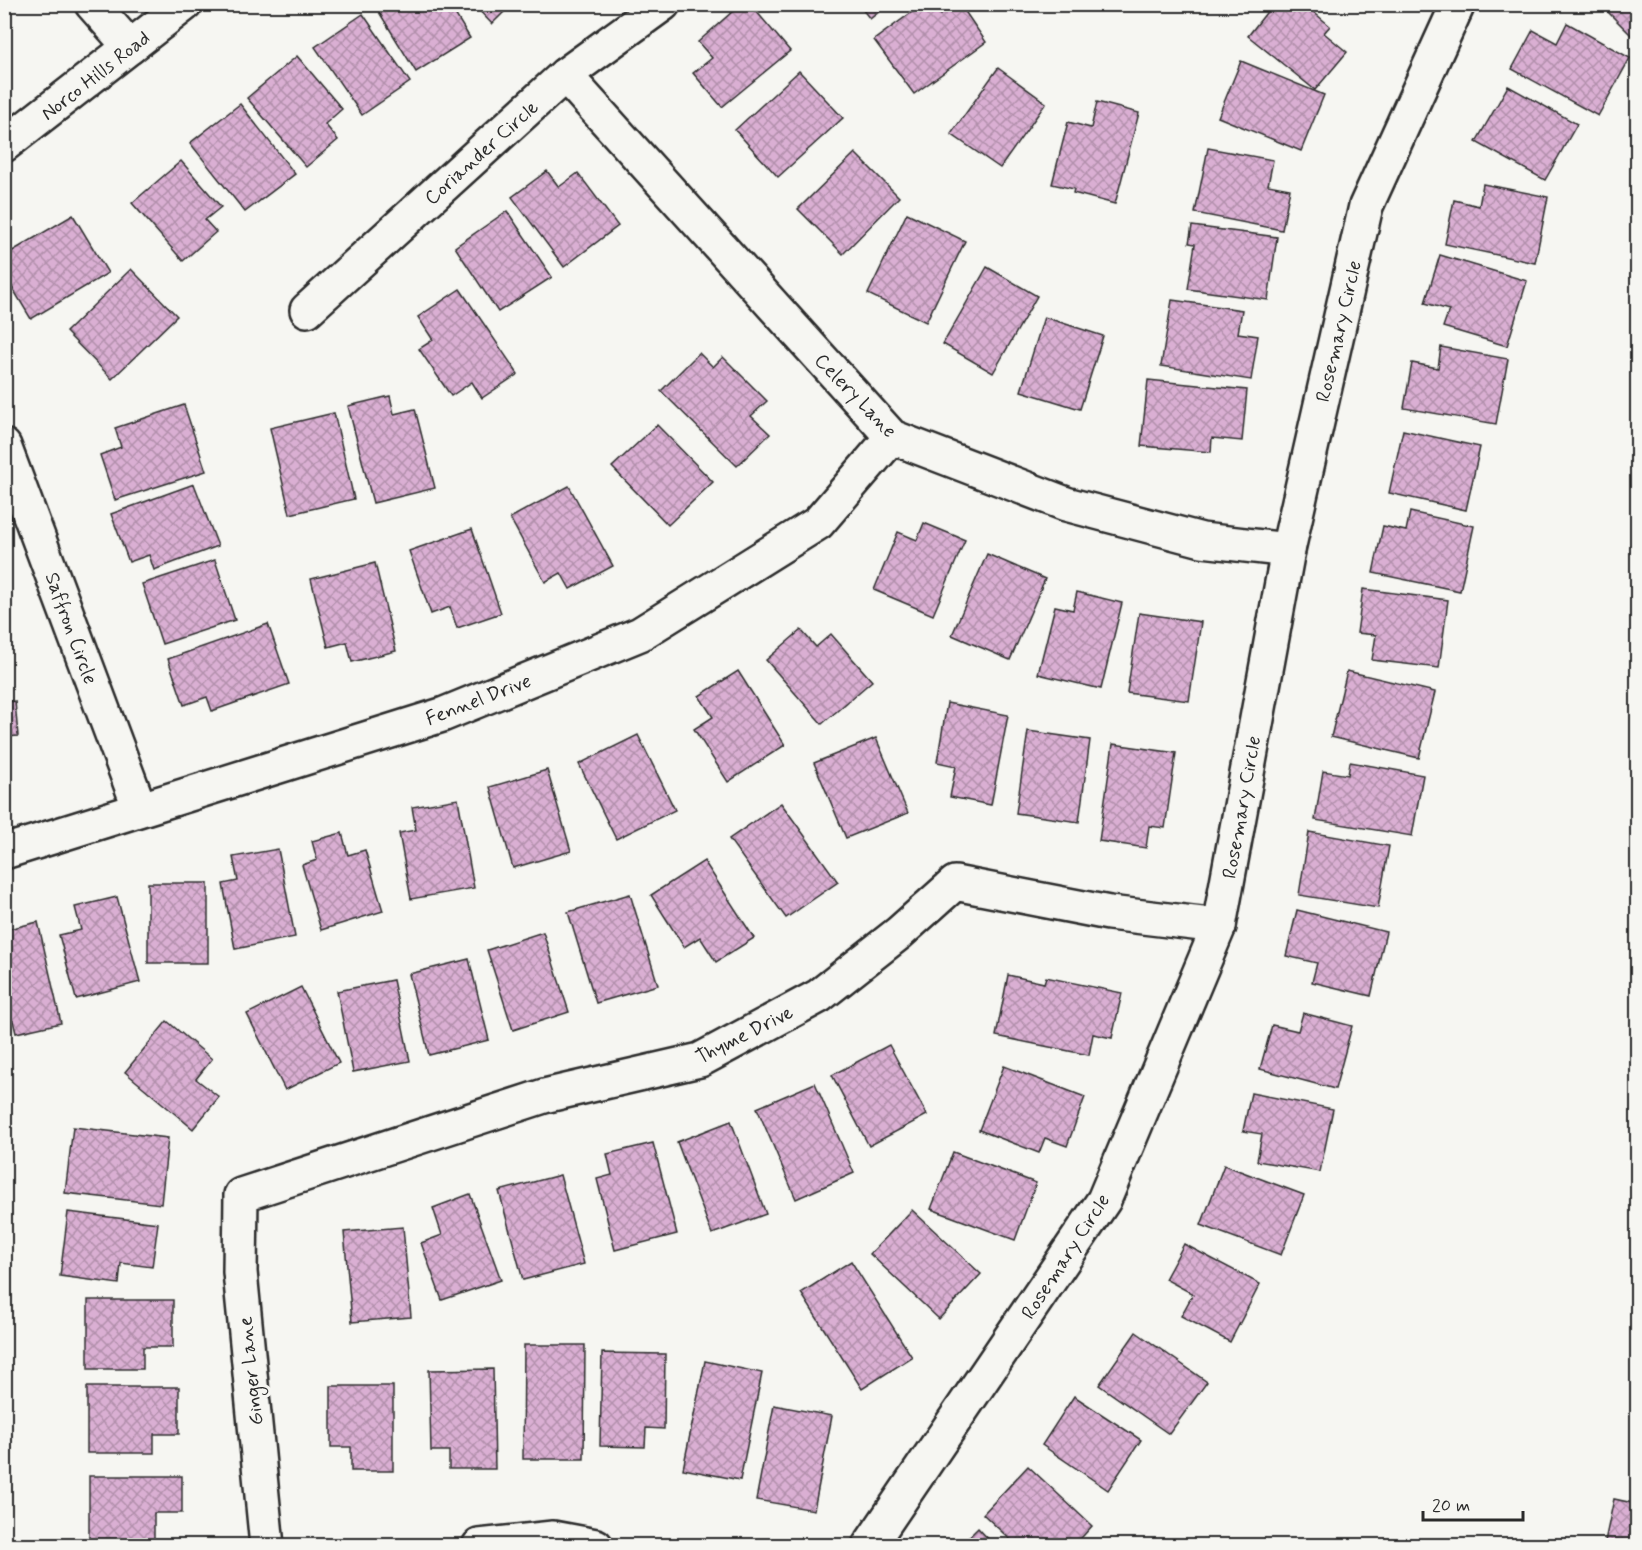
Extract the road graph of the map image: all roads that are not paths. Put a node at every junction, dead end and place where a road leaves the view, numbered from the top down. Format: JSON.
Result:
{"nodes":[{"id":1,"x":92,"y":4,"type":"edge"},
{"id":2,"x":185,"y":4,"type":"edge"},
{"id":3,"x":663,"y":4,"type":"edge"},
{"id":4,"x":1458,"y":4,"type":"edge"},
{"id":5,"x":130,"y":47,"type":"junction"},
{"id":6,"x":565,"y":75,"type":"junction"},
{"id":7,"x":4,"y":145,"type":"edge"},
{"id":8,"x":307,"y":310,"type":"dead end"},
{"id":9,"x":892,"y":437,"type":"junction"},
{"id":10,"x":4,"y":446,"type":"edge"},
{"id":11,"x":1288,"y":550,"type":"junction"},
{"id":12,"x":140,"y":809,"type":"junction"},
{"id":13,"x":4,"y":852,"type":"edge"},
{"id":14,"x":1219,"y":926,"type":"junction"},
{"id":15,"x":241,"y":1195,"type":"joint"},
{"id":16,"x":267,"y":1545,"type":"edge"},
{"id":17,"x":479,"y":1545,"type":"edge"},
{"id":18,"x":596,"y":1545,"type":"edge"},
{"id":19,"x":869,"y":1545,"type":"edge"}],
"edges":[{"from":1,"to":5,"type":"street"},
{"from":2,"to":5,"type":"street","name":"Norco Hills Road"},
{"from":3,"to":6,"type":"street","name":"Coriander Circle"},
{"from":4,"to":11,"type":"street","name":"Rosemary Circle"},
{"from":5,"to":7,"type":"street","name":"Norco Hills Road"},
{"from":6,"to":8,"type":"street","name":"Coriander Circle"},
{"from":6,"to":9,"type":"street","name":"Celery Lane"},
{"from":9,"to":11,"type":"street","name":"Celery Lane"},
{"from":9,"to":12,"type":"street","name":"Fennel Drive"},
{"from":10,"to":12,"type":"street","name":"Saffron Circle"},
{"from":11,"to":14,"type":"street","name":"Rosemary Circle"},
{"from":12,"to":13,"type":"street","name":"Fennel Drive"},
{"from":14,"to":15,"type":"street","name":"Thyme Drive"},
{"from":14,"to":19,"type":"street","name":"Rosemary Circle"},
{"from":15,"to":16,"type":"street","name":"Ginger Lane"},
{"from":17,"to":18,"type":"street"}]}
